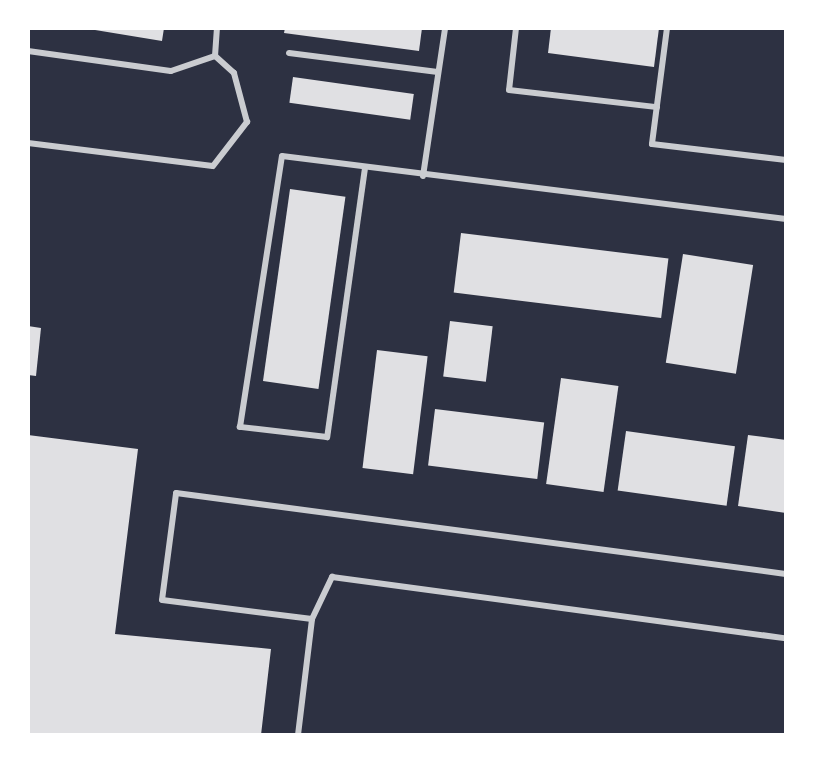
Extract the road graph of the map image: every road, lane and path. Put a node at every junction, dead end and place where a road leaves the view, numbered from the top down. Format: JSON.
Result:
{"nodes":[{"id":1,"x":217,"y":28,"type":"edge"},
{"id":2,"x":445,"y":28,"type":"edge"},
{"id":3,"x":516,"y":28,"type":"edge"},
{"id":4,"x":667,"y":28,"type":"edge"},
{"id":5,"x":28,"y":51,"type":"edge"},
{"id":6,"x":289,"y":53,"type":"dead end"},
{"id":7,"x":215,"y":56,"type":"junction"},
{"id":8,"x":438,"y":72,"type":"junction"},
{"id":9,"x":657,"y":107,"type":"junction"},
{"id":10,"x":28,"y":143,"type":"edge"},
{"id":11,"x":786,"y":160,"type":"edge"},
{"id":12,"x":365,"y":168,"type":"junction"},
{"id":13,"x":423,"y":176,"type":"junction"},
{"id":14,"x":786,"y":219,"type":"edge"},
{"id":15,"x":786,"y":574,"type":"edge"},
{"id":16,"x":312,"y":619,"type":"junction"},
{"id":17,"x":786,"y":638,"type":"edge"},
{"id":18,"x":298,"y":735,"type":"edge"}],
"edges":[{"from":1,"to":7,"type":"lane"},
{"from":2,"to":8,"type":"lane"},
{"from":3,"to":9,"type":"lane"},
{"from":4,"to":9,"type":"lane"},
{"from":5,"to":7,"type":"lane"},
{"from":6,"to":8,"type":"lane"},
{"from":7,"to":10,"type":"lane"},
{"from":8,"to":13,"type":"lane"},
{"from":9,"to":11,"type":"lane"},
{"from":12,"to":12,"type":"lane"},
{"from":12,"to":13,"type":"lane"},
{"from":13,"to":14,"type":"lane"},
{"from":15,"to":16,"type":"lane"},
{"from":16,"to":17,"type":"lane"},
{"from":16,"to":18,"type":"lane"}]}
